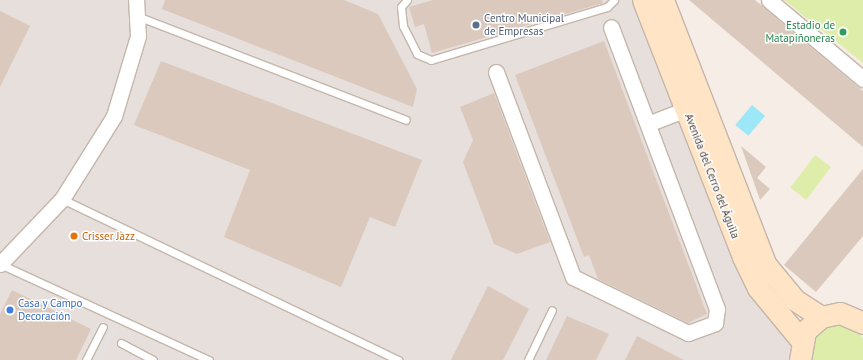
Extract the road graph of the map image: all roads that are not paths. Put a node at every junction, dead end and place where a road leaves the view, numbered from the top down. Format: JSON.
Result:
{"nodes":[{"id":1,"x":136,"y":0,"type":"edge"},
{"id":2,"x":407,"y":0,"type":"edge"},
{"id":3,"x":614,"y":0,"type":"edge"},
{"id":4,"x":643,"y":0,"type":"edge"},
{"id":5,"x":663,"y":0,"type":"edge"},
{"id":6,"x":769,"y":0,"type":"edge"},
{"id":7,"x":137,"y":16,"type":"junction"},
{"id":8,"x":611,"y":27,"type":"dead end"},
{"id":9,"x":496,"y":72,"type":"dead end"},
{"id":10,"x":863,"y":79,"type":"edge"},
{"id":11,"x":687,"y":109,"type":"junction"},
{"id":12,"x":406,"y":120,"type":"dead end"},
{"id":13,"x":650,"y":123,"type":"junction"},
{"id":14,"x":62,"y":199,"type":"junction"},
{"id":15,"x":0,"y":264,"type":"edge"},
{"id":16,"x":552,"y":310,"type":"dead end"},
{"id":17,"x":858,"y":316,"type":"edge"},
{"id":18,"x":821,"y":317,"type":"junction"},
{"id":19,"x":103,"y":327,"type":"dead end"},
{"id":20,"x":121,"y":343,"type":"dead end"},
{"id":21,"x":801,"y":350,"type":"edge"},
{"id":22,"x":86,"y":360,"type":"edge"},
{"id":23,"x":153,"y":360,"type":"edge"},
{"id":24,"x":208,"y":360,"type":"edge"},
{"id":25,"x":398,"y":360,"type":"edge"},
{"id":26,"x":528,"y":360,"type":"edge"}],
"edges":[{"from":1,"to":7,"type":"street"},
{"from":2,"to":3,"type":"lane"},
{"from":4,"to":11,"type":"main road","name":"Avenida del Cerro del Águila"},
{"from":5,"to":18,"type":"main road","name":"Avenida del Cerro del Águila"},
{"from":6,"to":10,"type":"street"},
{"from":7,"to":12,"type":"lane"},
{"from":7,"to":14,"type":"street"},
{"from":8,"to":13,"type":"street"},
{"from":9,"to":13,"type":"street"},
{"from":11,"to":13,"type":"street"},
{"from":11,"to":21,"type":"main road","name":"Avenida del Cerro del Águila"},
{"from":14,"to":15,"type":"street"},
{"from":14,"to":25,"type":"lane"},
{"from":15,"to":24,"type":"lane"},
{"from":16,"to":26,"type":"lane"},
{"from":17,"to":18,"type":"main road"},
{"from":18,"to":21,"type":"main road"},
{"from":19,"to":22,"type":"lane"},
{"from":20,"to":23,"type":"lane"}]}
